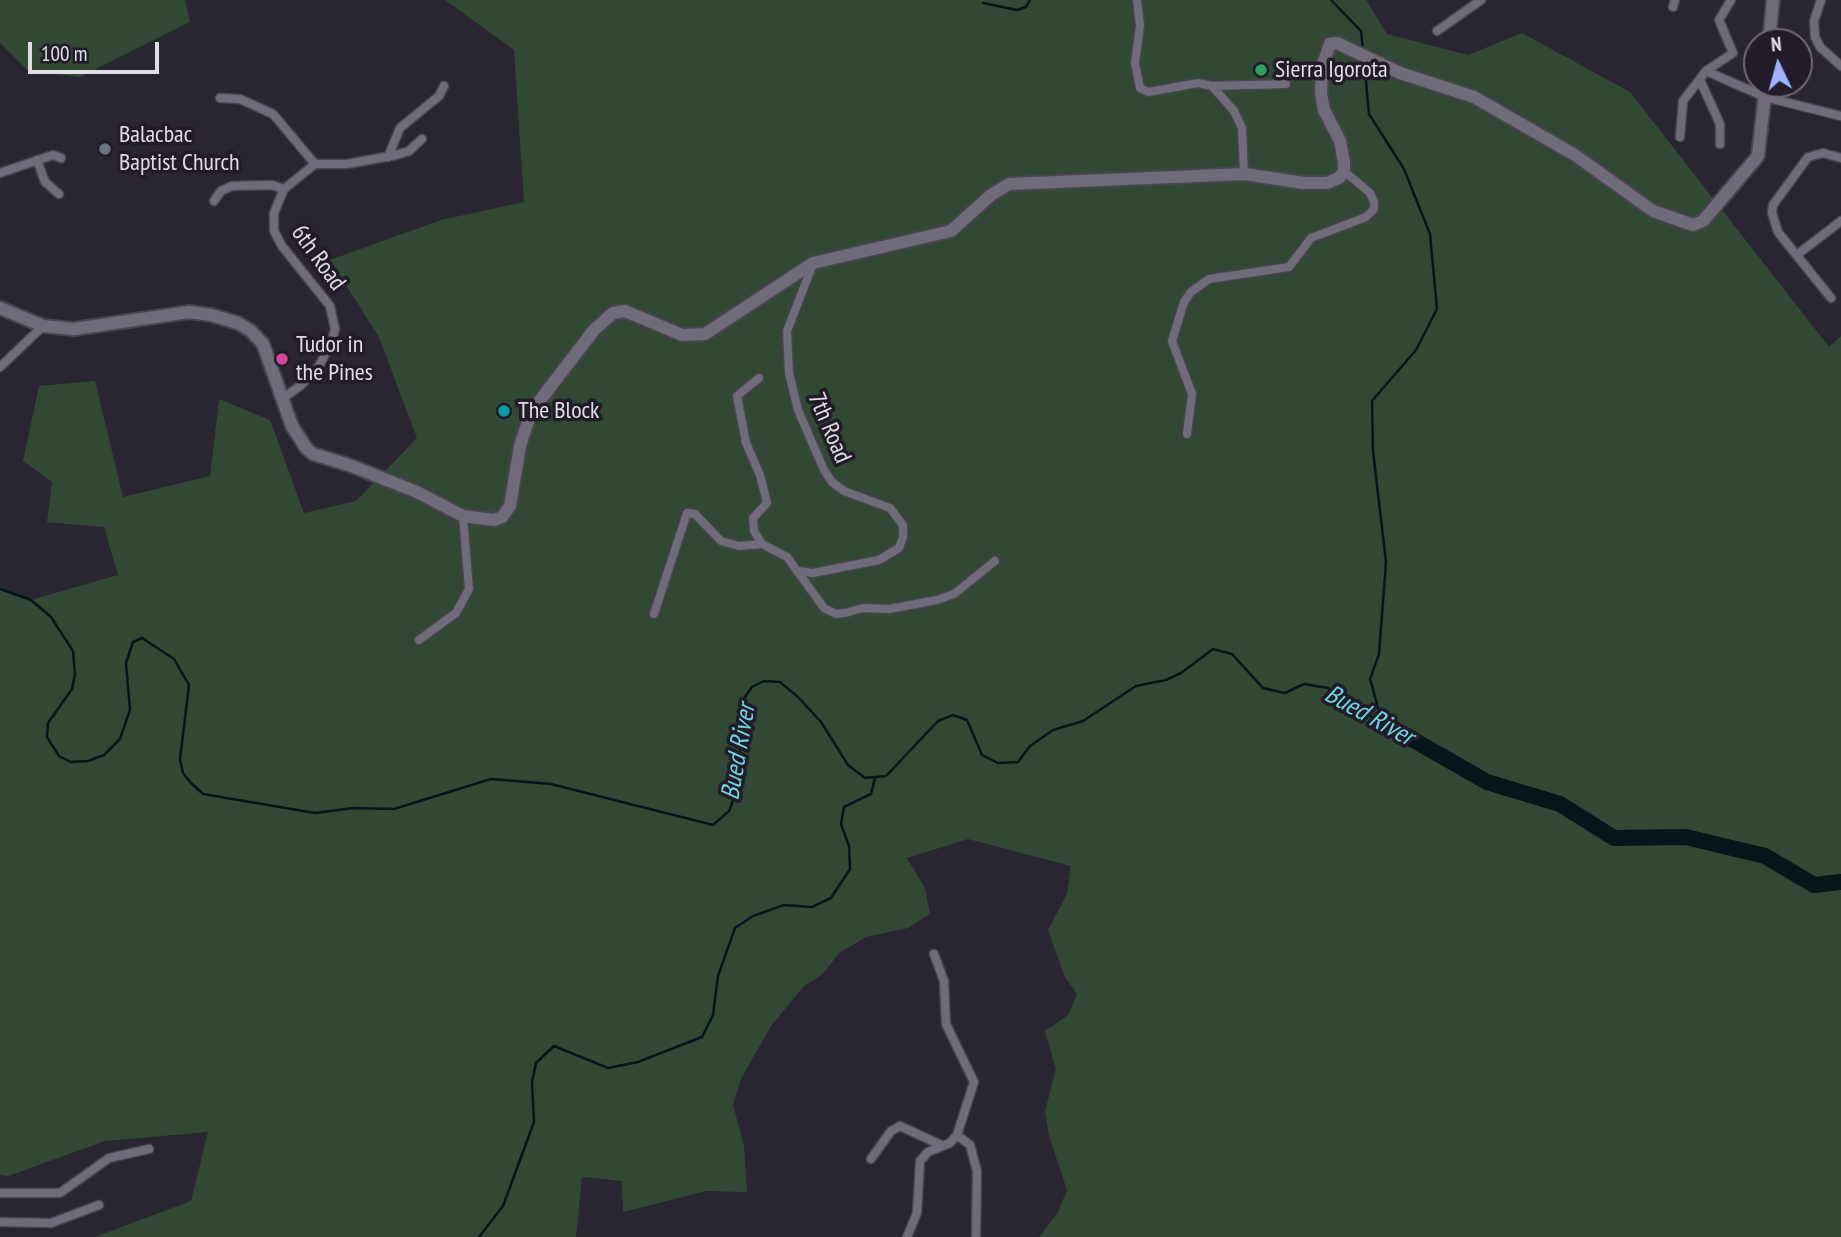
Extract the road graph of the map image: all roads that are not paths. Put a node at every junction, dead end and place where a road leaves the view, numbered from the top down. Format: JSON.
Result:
{"nodes":[{"id":1,"x":1138,"y":0,"type":"edge"},
{"id":2,"x":1481,"y":0,"type":"edge"},
{"id":3,"x":1731,"y":0,"type":"edge"},
{"id":4,"x":1773,"y":0,"type":"edge"},
{"id":5,"x":1821,"y":0,"type":"edge"},
{"id":6,"x":1770,"y":28,"type":"edge"},
{"id":7,"x":1437,"y":31,"type":"dead end"},
{"id":8,"x":1841,"y":66,"type":"edge"},
{"id":9,"x":1706,"y":71,"type":"junction"},
{"id":10,"x":1700,"y":80,"type":"junction"},
{"id":11,"x":1743,"y":83,"type":"edge"},
{"id":12,"x":1286,"y":84,"type":"dead end"},
{"id":13,"x":444,"y":86,"type":"dead end"},
{"id":14,"x":1212,"y":86,"type":"junction"},
{"id":15,"x":220,"y":98,"type":"dead end"},
{"id":16,"x":1765,"y":98,"type":"edge"},
{"id":17,"x":1789,"y":98,"type":"edge"},
{"id":18,"x":1841,"y":116,"type":"edge"},
{"id":19,"x":1680,"y":137,"type":"dead end"},
{"id":20,"x":422,"y":139,"type":"dead end"},
{"id":21,"x":1720,"y":144,"type":"dead end"},
{"id":22,"x":388,"y":157,"type":"junction"},
{"id":23,"x":61,"y":158,"type":"dead end"},
{"id":24,"x":1841,"y":158,"type":"edge"},
{"id":25,"x":37,"y":160,"type":"junction"},
{"id":26,"x":316,"y":164,"type":"junction"},
{"id":27,"x":1344,"y":171,"type":"junction"},
{"id":28,"x":0,"y":173,"type":"edge"},
{"id":29,"x":1244,"y":174,"type":"junction"},
{"id":30,"x":284,"y":189,"type":"junction"},
{"id":31,"x":59,"y":194,"type":"dead end"},
{"id":32,"x":215,"y":201,"type":"dead end"},
{"id":33,"x":1841,"y":221,"type":"edge"},
{"id":34,"x":1798,"y":254,"type":"junction"},
{"id":35,"x":813,"y":263,"type":"junction"},
{"id":36,"x":1831,"y":299,"type":"dead end"},
{"id":37,"x":0,"y":308,"type":"edge"},
{"id":38,"x":43,"y":327,"type":"junction"},
{"id":39,"x":0,"y":367,"type":"edge"},
{"id":40,"x":759,"y":378,"type":"dead end"},
{"id":41,"x":282,"y":398,"type":"junction"},
{"id":42,"x":1187,"y":434,"type":"dead end"},
{"id":43,"x":463,"y":516,"type":"junction"},
{"id":44,"x":762,"y":544,"type":"junction"},
{"id":45,"x":995,"y":561,"type":"dead end"},
{"id":46,"x":798,"y":571,"type":"junction"},
{"id":47,"x":654,"y":614,"type":"dead end"},
{"id":48,"x":419,"y":640,"type":"dead end"},
{"id":49,"x":934,"y":954,"type":"dead end"},
{"id":50,"x":957,"y":1135,"type":"junction"},
{"id":51,"x":941,"y":1145,"type":"junction"},
{"id":52,"x":149,"y":1149,"type":"dead end"},
{"id":53,"x":871,"y":1159,"type":"dead end"},
{"id":54,"x":0,"y":1193,"type":"edge"},
{"id":55,"x":99,"y":1205,"type":"dead end"},
{"id":56,"x":0,"y":1222,"type":"edge"},
{"id":57,"x":907,"y":1237,"type":"edge"},
{"id":58,"x":976,"y":1237,"type":"edge"}],
"edges":[{"from":1,"to":14,"type":"street"},
{"from":2,"to":7,"type":"street"},
{"from":3,"to":9,"type":"street"},
{"from":4,"to":6,"type":"main road"},
{"from":5,"to":8,"type":"street"},
{"from":9,"to":10,"type":"street"},
{"from":9,"to":11,"type":"street"},
{"from":10,"to":19,"type":"street"},
{"from":10,"to":21,"type":"street"},
{"from":12,"to":14,"type":"street"},
{"from":13,"to":22,"type":"street"},
{"from":14,"to":29,"type":"street"},
{"from":15,"to":26,"type":"street"},
{"from":16,"to":27,"type":"main road"},
{"from":17,"to":18,"type":"street"},
{"from":20,"to":22,"type":"street"},
{"from":22,"to":26,"type":"street"},
{"from":23,"to":25,"type":"street"},
{"from":24,"to":34,"type":"street"},
{"from":25,"to":28,"type":"street"},
{"from":25,"to":31,"type":"street"},
{"from":26,"to":30,"type":"street"},
{"from":27,"to":29,"type":"main road"},
{"from":27,"to":42,"type":"street"},
{"from":29,"to":35,"type":"main road"},
{"from":30,"to":32,"type":"street"},
{"from":30,"to":41,"type":"street","name":"6th Road"},
{"from":33,"to":34,"type":"street"},
{"from":34,"to":36,"type":"street"},
{"from":35,"to":43,"type":"main road"},
{"from":35,"to":46,"type":"street","name":"7th Road"},
{"from":37,"to":38,"type":"main road"},
{"from":38,"to":39,"type":"street"},
{"from":38,"to":41,"type":"main road"},
{"from":40,"to":44,"type":"street"},
{"from":41,"to":43,"type":"main road"},
{"from":43,"to":48,"type":"street"},
{"from":44,"to":46,"type":"street"},
{"from":44,"to":47,"type":"street"},
{"from":45,"to":46,"type":"street"},
{"from":49,"to":50,"type":"street"},
{"from":50,"to":51,"type":"street"},
{"from":50,"to":58,"type":"street"},
{"from":51,"to":53,"type":"street"},
{"from":51,"to":57,"type":"street"},
{"from":52,"to":54,"type":"street"},
{"from":55,"to":56,"type":"street"}]}
